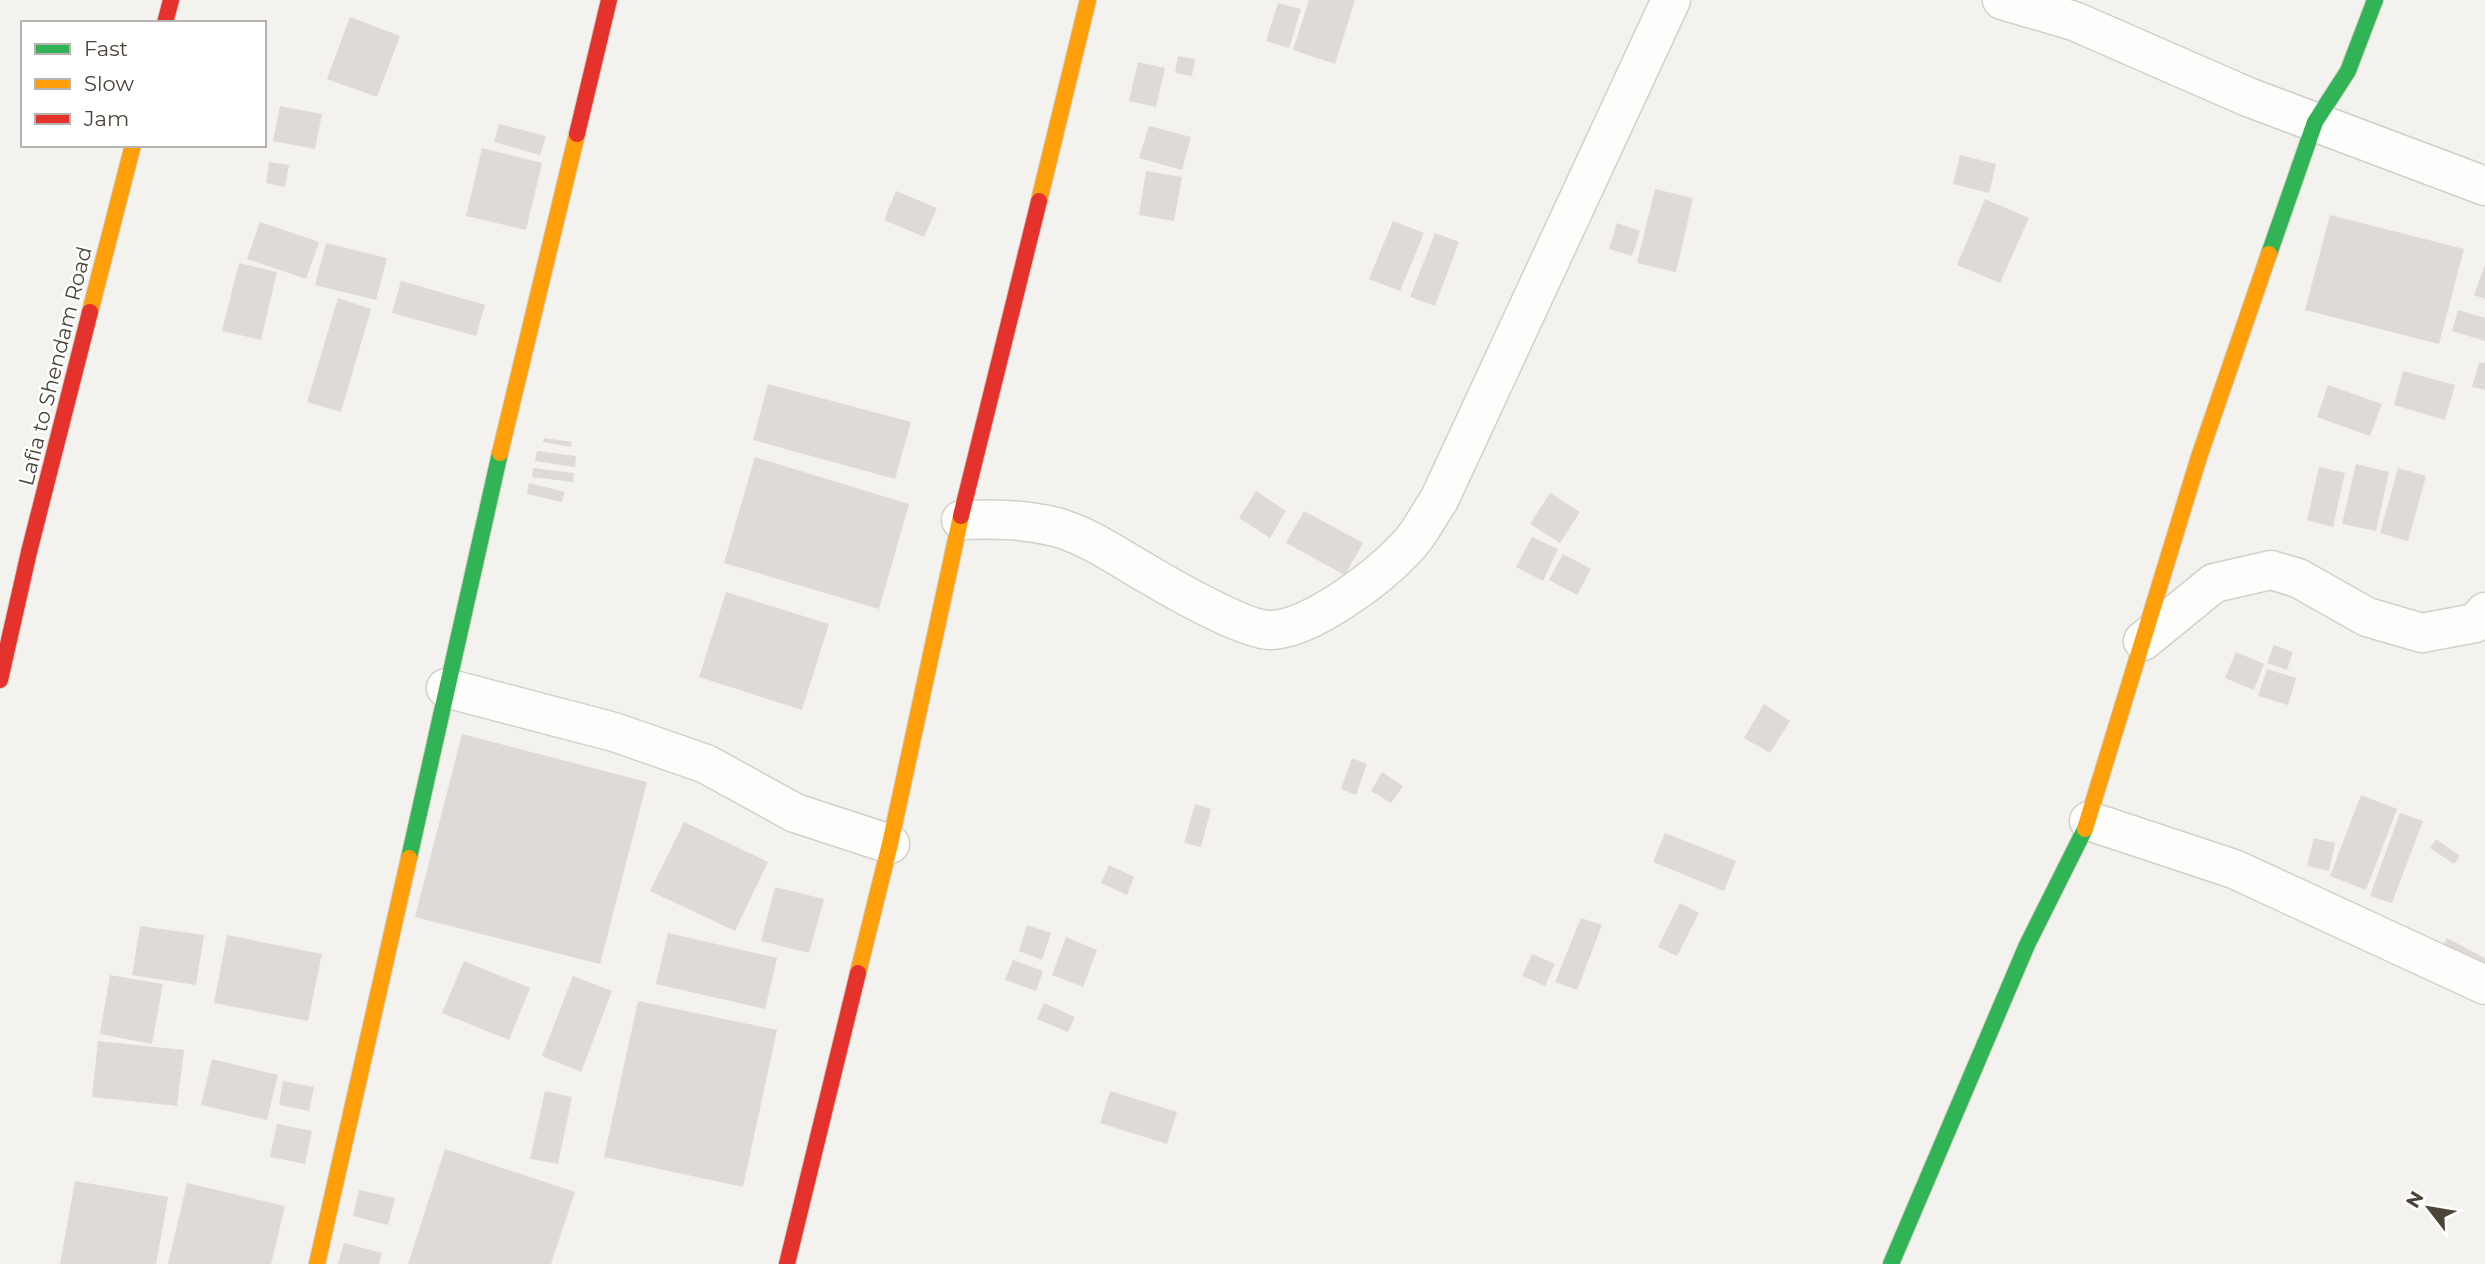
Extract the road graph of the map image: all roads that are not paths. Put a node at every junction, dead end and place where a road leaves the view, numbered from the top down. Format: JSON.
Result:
{"nodes":[{"id":1,"x":171,"y":0,"type":"edge"},
{"id":2,"x":609,"y":0,"type":"edge"},
{"id":3,"x":1088,"y":0,"type":"edge"},
{"id":4,"x":1671,"y":0,"type":"edge"},
{"id":5,"x":2002,"y":0,"type":"edge"},
{"id":6,"x":2375,"y":0,"type":"edge"},
{"id":7,"x":166,"y":21,"type":"edge"},
{"id":8,"x":2315,"y":122,"type":"junction"},
{"id":9,"x":132,"y":147,"type":"edge"},
{"id":10,"x":2485,"y":186,"type":"edge"},
{"id":11,"x":961,"y":520,"type":"junction"},
{"id":12,"x":2485,"y":612,"type":"edge"},
{"id":13,"x":2143,"y":642,"type":"junction"},
{"id":14,"x":0,"y":680,"type":"edge"},
{"id":15,"x":446,"y":688,"type":"junction"},
{"id":16,"x":2089,"y":821,"type":"junction"},
{"id":17,"x":890,"y":844,"type":"junction"},
{"id":18,"x":2485,"y":985,"type":"edge"},
{"id":19,"x":317,"y":1264,"type":"edge"},
{"id":20,"x":788,"y":1264,"type":"edge"},
{"id":21,"x":1891,"y":1264,"type":"edge"}],
"edges":[{"from":1,"to":7,"type":"street"},
{"from":2,"to":15,"type":"street"},
{"from":3,"to":11,"type":"street"},
{"from":4,"to":11,"type":"street"},
{"from":5,"to":8,"type":"street"},
{"from":6,"to":8,"type":"street"},
{"from":8,"to":10,"type":"street"},
{"from":8,"to":13,"type":"street"},
{"from":9,"to":14,"type":"street","name":"Lafia to Shendam Road"},
{"from":11,"to":17,"type":"street"},
{"from":12,"to":13,"type":"street"},
{"from":13,"to":16,"type":"street"},
{"from":15,"to":17,"type":"street"},
{"from":15,"to":19,"type":"street"},
{"from":16,"to":18,"type":"street"},
{"from":16,"to":21,"type":"street"},
{"from":17,"to":20,"type":"street"}]}
